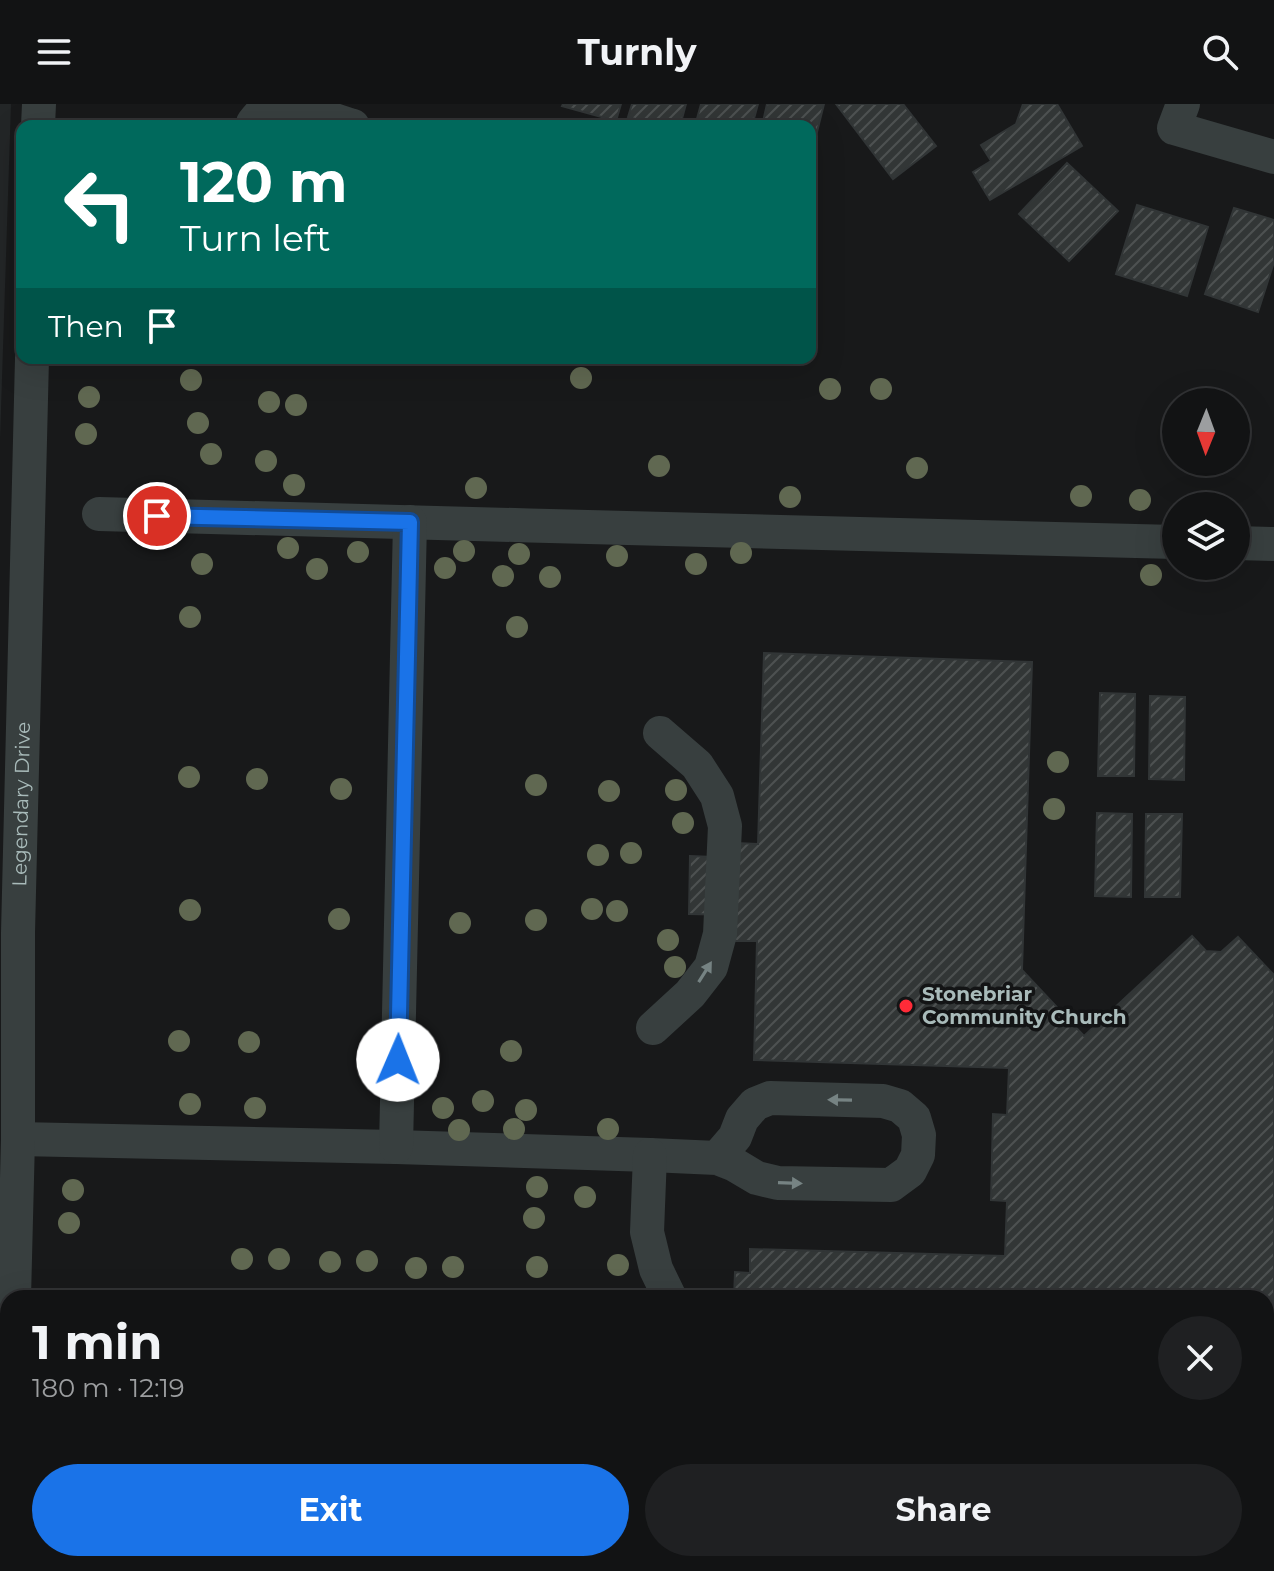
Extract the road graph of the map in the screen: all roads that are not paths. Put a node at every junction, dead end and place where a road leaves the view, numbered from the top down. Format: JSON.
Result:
{"nodes":[{"id":1,"x":1179,"y":116,"type":"edge"},
{"id":2,"x":255,"y":120,"type":"edge"},
{"id":3,"x":332,"y":120,"type":"edge"},
{"id":4,"x":1274,"y":157,"type":"edge"},
{"id":5,"x":32,"y":364,"type":"edge"},
{"id":6,"x":99,"y":514,"type":"dead end"},
{"id":7,"x":410,"y":522,"type":"junction"},
{"id":8,"x":1162,"y":542,"type":"edge"},
{"id":9,"x":1250,"y":543,"type":"edge"},
{"id":10,"x":1274,"y":544,"type":"edge"},
{"id":11,"x":660,"y":733,"type":"dead end"},
{"id":12,"x":653,"y":1028,"type":"dead end"},
{"id":13,"x":18,"y":1139,"type":"junction"},
{"id":14,"x":396,"y":1147,"type":"junction"},
{"id":15,"x":650,"y":1155,"type":"junction"},
{"id":16,"x":717,"y":1158,"type":"junction"},
{"id":17,"x":14,"y":1290,"type":"edge"},
{"id":18,"x":666,"y":1290,"type":"edge"}],
"edges":[{"from":1,"to":4,"type":"street"},
{"from":2,"to":3,"type":"street"},
{"from":5,"to":13,"type":"street","name":"Legendary Drive"},
{"from":6,"to":7,"type":"street"},
{"from":7,"to":8,"type":"street"},
{"from":7,"to":14,"type":"street"},
{"from":9,"to":10,"type":"street"},
{"from":12,"to":11,"type":"street","one_way":true},
{"from":13,"to":14,"type":"street"},
{"from":13,"to":17,"type":"street","name":"Legendary Drive"},
{"from":14,"to":15,"type":"street"},
{"from":15,"to":16,"type":"street"},
{"from":15,"to":18,"type":"street"},
{"from":16,"to":16,"type":"street","one_way":true}]}
